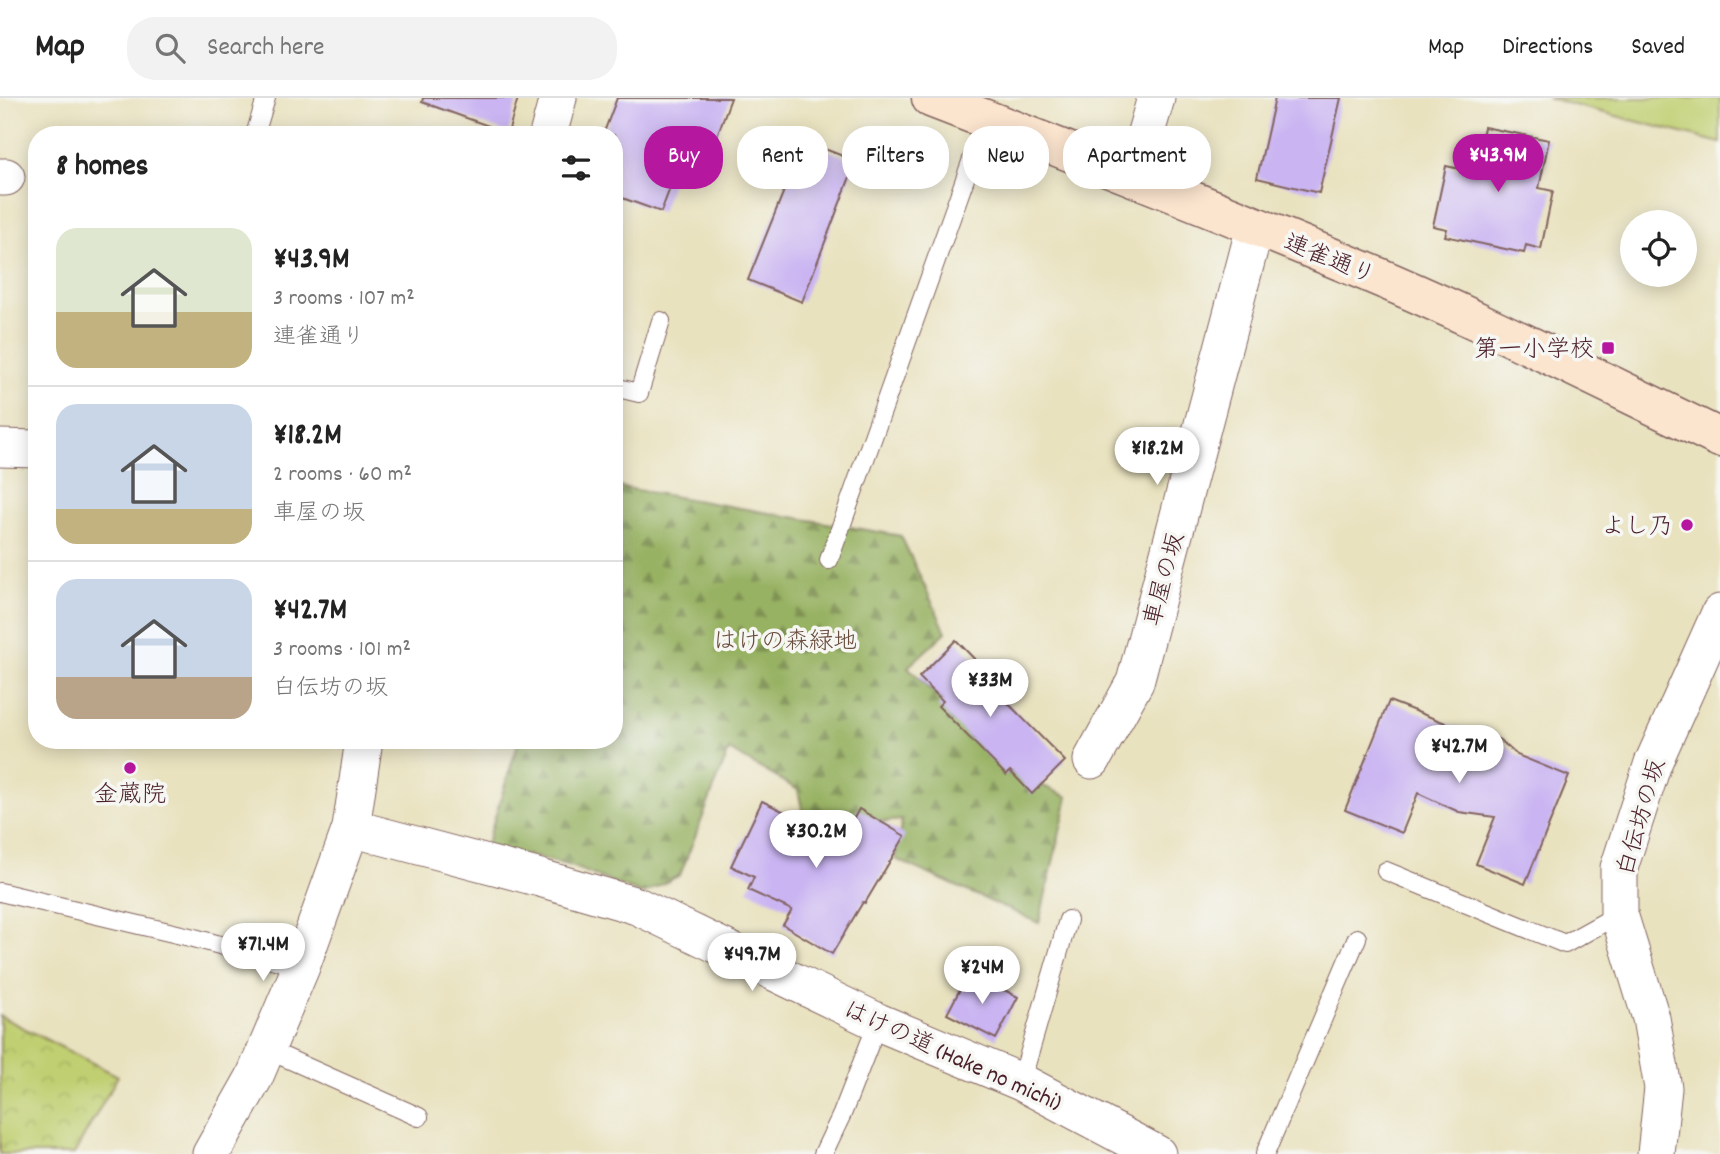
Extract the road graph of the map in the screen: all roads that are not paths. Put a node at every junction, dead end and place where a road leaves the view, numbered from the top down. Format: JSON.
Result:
{"nodes":[{"id":1,"x":266,"y":98,"type":"edge"},
{"id":2,"x":558,"y":98,"type":"edge"},
{"id":3,"x":931,"y":98,"type":"edge"},
{"id":4,"x":1156,"y":98,"type":"edge"},
{"id":5,"x":990,"y":109,"type":"edge"},
{"id":6,"x":258,"y":126,"type":"edge"},
{"id":7,"x":550,"y":126,"type":"edge"},
{"id":8,"x":1148,"y":126,"type":"edge"},
{"id":9,"x":1063,"y":144,"type":"edge"},
{"id":10,"x":1162,"y":189,"type":"edge"},
{"id":11,"x":1255,"y":227,"type":"junction"},
{"id":12,"x":661,"y":321,"type":"dead end"},
{"id":13,"x":623,"y":389,"type":"edge"},
{"id":14,"x":1720,"y":438,"type":"edge"},
{"id":15,"x":0,"y":448,"type":"edge"},
{"id":16,"x":28,"y":449,"type":"edge"},
{"id":17,"x":829,"y":560,"type":"dead end"},
{"id":18,"x":1720,"y":613,"type":"edge"},
{"id":19,"x":363,"y":749,"type":"edge"},
{"id":20,"x":1092,"y":760,"type":"dead end"},
{"id":21,"x":351,"y":828,"type":"junction"},
{"id":22,"x":1386,"y":871,"type":"dead end"},
{"id":23,"x":0,"y":892,"type":"edge"},
{"id":24,"x":1619,"y":914,"type":"junction"},
{"id":25,"x":1068,"y":920,"type":"dead end"},
{"id":26,"x":1357,"y":938,"type":"dead end"},
{"id":27,"x":301,"y":968,"type":"junction"},
{"id":28,"x":878,"y":1022,"type":"junction"},
{"id":29,"x":266,"y":1049,"type":"junction"},
{"id":30,"x":1021,"y":1082,"type":"junction"},
{"id":31,"x":419,"y":1117,"type":"dead end"},
{"id":32,"x":211,"y":1154,"type":"edge"},
{"id":33,"x":823,"y":1154,"type":"edge"},
{"id":34,"x":1157,"y":1154,"type":"edge"},
{"id":35,"x":1265,"y":1154,"type":"edge"},
{"id":36,"x":1656,"y":1154,"type":"edge"}],
"edges":[{"from":1,"to":6,"type":"lane"},
{"from":2,"to":7,"type":"street"},
{"from":3,"to":5,"type":"main road","name":"連雀通り"},
{"from":4,"to":8,"type":"street"},
{"from":5,"to":9,"type":"main road","name":"連雀通り"},
{"from":5,"to":17,"type":"lane"},
{"from":10,"to":11,"type":"main road","name":"連雀通り"},
{"from":11,"to":14,"type":"main road","name":"連雀通り"},
{"from":11,"to":20,"type":"street","name":"車屋の坂"},
{"from":12,"to":13,"type":"lane"},
{"from":15,"to":16,"type":"street"},
{"from":18,"to":24,"type":"street","name":"白伝坊の坂"},
{"from":19,"to":21,"type":"street"},
{"from":21,"to":27,"type":"street"},
{"from":21,"to":28,"type":"street","name":"はけの道 (Hake no michi)"},
{"from":22,"to":24,"type":"lane"},
{"from":23,"to":27,"type":"lane"},
{"from":24,"to":36,"type":"street","name":"白伝坊の坂"},
{"from":25,"to":30,"type":"lane"},
{"from":26,"to":35,"type":"lane"},
{"from":27,"to":29,"type":"street"},
{"from":28,"to":30,"type":"street","name":"はけの道 (Hake no michi)"},
{"from":28,"to":33,"type":"lane"},
{"from":29,"to":31,"type":"lane"},
{"from":29,"to":32,"type":"street"},
{"from":30,"to":34,"type":"street","name":"はけの道 (Hake no michi)"}]}
